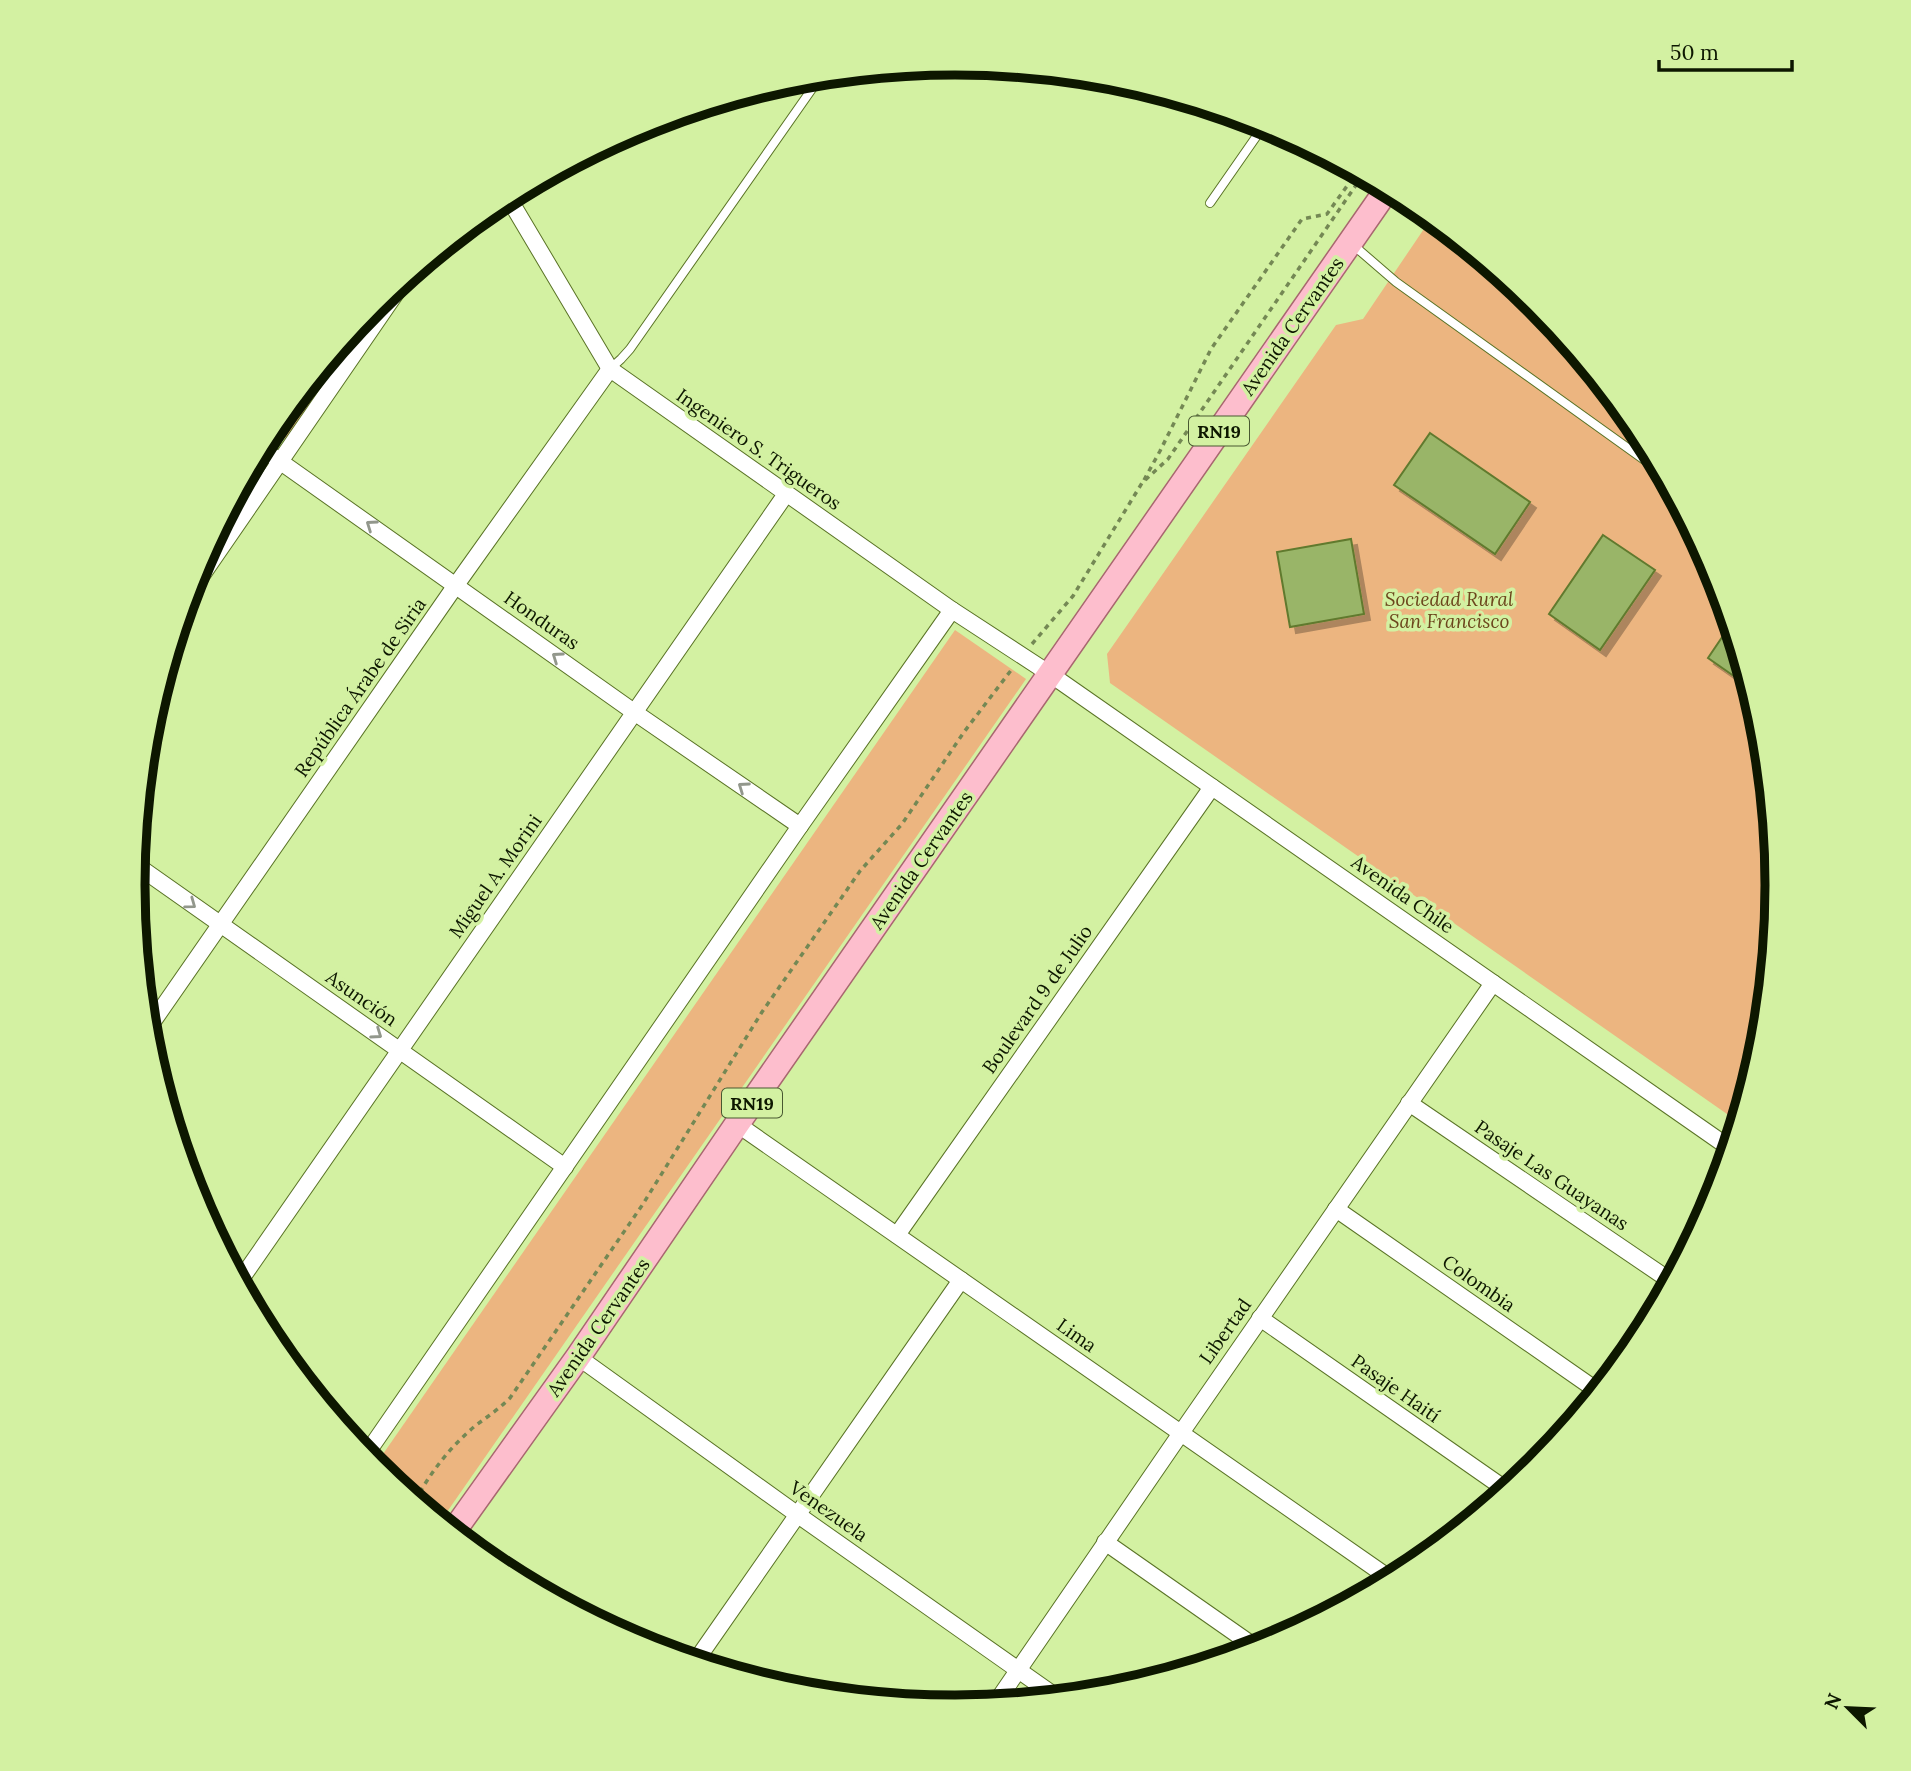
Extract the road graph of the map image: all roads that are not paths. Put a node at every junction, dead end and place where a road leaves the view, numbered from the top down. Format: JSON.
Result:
{"nodes":[{"id":1,"x":812,"y":88,"type":"edge"},
{"id":2,"x":1258,"y":134,"type":"edge"},
{"id":3,"x":1382,"y":197,"type":"edge"},
{"id":4,"x":1210,"y":203,"type":"dead end"},
{"id":5,"x":514,"y":207,"type":"edge"},
{"id":6,"x":1350,"y":242,"type":"junction"},
{"id":7,"x":380,"y":316,"type":"edge"},
{"id":8,"x":610,"y":369,"type":"junction"},
{"id":9,"x":270,"y":454,"type":"edge"},
{"id":10,"x":1645,"y":460,"type":"edge"},
{"id":11,"x":280,"y":461,"type":"junction"},
{"id":12,"x":786,"y":494,"type":"junction"},
{"id":13,"x":217,"y":553,"type":"edge"},
{"id":14,"x":456,"y":585,"type":"junction"},
{"id":15,"x":951,"y":610,"type":"junction"},
{"id":16,"x":1050,"y":674,"type":"junction"},
{"id":17,"x":634,"y":712,"type":"junction"},
{"id":18,"x":1212,"y":787,"type":"junction"},
{"id":19,"x":800,"y":826,"type":"junction"},
{"id":20,"x":146,"y":872,"type":"edge"},
{"id":21,"x":220,"y":925,"type":"junction"},
{"id":22,"x":1493,"y":983,"type":"junction"},
{"id":23,"x":156,"y":1017,"type":"edge"},
{"id":24,"x":401,"y":1050,"type":"junction"},
{"id":25,"x":1409,"y":1103,"type":"junction"},
{"id":26,"x":737,"y":1124,"type":"junction"},
{"id":27,"x":1724,"y":1144,"type":"edge"},
{"id":28,"x":565,"y":1167,"type":"junction"},
{"id":29,"x":1336,"y":1209,"type":"junction"},
{"id":30,"x":897,"y":1235,"type":"junction"},
{"id":31,"x":245,"y":1274,"type":"edge"},
{"id":32,"x":1665,"y":1277,"type":"edge"},
{"id":33,"x":961,"y":1280,"type":"junction"},
{"id":34,"x":1259,"y":1318,"type":"junction"},
{"id":35,"x":578,"y":1357,"type":"junction"},
{"id":36,"x":1592,"y":1387,"type":"edge"},
{"id":37,"x":1181,"y":1433,"type":"junction"},
{"id":38,"x":372,"y":1446,"type":"edge"},
{"id":39,"x":1500,"y":1485,"type":"edge"},
{"id":40,"x":799,"y":1516,"type":"junction"},
{"id":41,"x":458,"y":1525,"type":"edge"},
{"id":42,"x":1105,"y":1542,"type":"junction"},
{"id":43,"x":1383,"y":1574,"type":"edge"},
{"id":44,"x":1247,"y":1641,"type":"edge"},
{"id":45,"x":700,"y":1655,"type":"edge"},
{"id":46,"x":1019,"y":1670,"type":"junction"},
{"id":47,"x":1047,"y":1690,"type":"edge"},
{"id":48,"x":1002,"y":1694,"type":"edge"}],
"edges":[{"from":1,"to":8,"type":"lane"},
{"from":2,"to":4,"type":"lane"},
{"from":3,"to":6,"type":"main road","name":"Avenida Cervantes","number":"RN19"},
{"from":5,"to":8,"type":"street","name":"Ingeniero S. Trigueros"},
{"from":6,"to":10,"type":"lane"},
{"from":6,"to":16,"type":"main road","name":"Avenida Cervantes","number":"RN19"},
{"from":7,"to":11,"type":"street"},
{"from":8,"to":12,"type":"street","name":"Ingeniero S. Trigueros"},
{"from":8,"to":14,"type":"street","name":"República Árabe de Siria"},
{"from":9,"to":11,"type":"street","name":"Honduras"},
{"from":11,"to":13,"type":"street"},
{"from":14,"to":11,"type":"street","name":"Honduras","one_way":true},
{"from":12,"to":15,"type":"street","name":"Ingeniero S. Trigueros"},
{"from":12,"to":17,"type":"street","name":"Miguel A. Morini"},
{"from":17,"to":14,"type":"street","name":"Honduras","one_way":true},
{"from":14,"to":21,"type":"street","name":"República Árabe de Siria"},
{"from":15,"to":16,"type":"street","name":"Ingeniero S. Trigueros"},
{"from":15,"to":19,"type":"street"},
{"from":16,"to":18,"type":"street","name":"Avenida Chile"},
{"from":16,"to":26,"type":"main road","name":"Avenida Cervantes","number":"RN19"},
{"from":19,"to":17,"type":"street","name":"Honduras","one_way":true},
{"from":17,"to":24,"type":"street","name":"Miguel A. Morini"},
{"from":18,"to":22,"type":"street","name":"Avenida Chile"},
{"from":18,"to":30,"type":"street","name":"Boulevard 9 de Julio"},
{"from":19,"to":28,"type":"street"},
{"from":20,"to":21,"type":"street","name":"Asunción","one_way":true},
{"from":21,"to":23,"type":"street","name":"República Árabe de Siria"},
{"from":21,"to":24,"type":"street","name":"Asunción","one_way":true},
{"from":22,"to":25,"type":"street","name":"Libertad"},
{"from":22,"to":27,"type":"street","name":"Avenida Chile"},
{"from":24,"to":28,"type":"street","name":"Asunción"},
{"from":24,"to":31,"type":"street","name":"Miguel A. Morini"},
{"from":25,"to":29,"type":"street","name":"Libertad"},
{"from":25,"to":32,"type":"street","name":"Pasaje Las Guayanas"},
{"from":26,"to":30,"type":"street","name":"Lima"},
{"from":26,"to":35,"type":"main road","name":"Avenida Cervantes","number":"RN19"},
{"from":28,"to":38,"type":"street"},
{"from":29,"to":34,"type":"street","name":"Libertad"},
{"from":29,"to":36,"type":"street","name":"Colombia"},
{"from":30,"to":33,"type":"street","name":"Lima"},
{"from":33,"to":37,"type":"street","name":"Lima"},
{"from":33,"to":40,"type":"street"},
{"from":34,"to":37,"type":"street","name":"Libertad"},
{"from":34,"to":39,"type":"street","name":"Pasaje Haití"},
{"from":35,"to":40,"type":"street","name":"Venezuela"},
{"from":35,"to":41,"type":"main road","name":"Avenida Cervantes","number":"RN19"},
{"from":37,"to":42,"type":"street","name":"Libertad"},
{"from":37,"to":43,"type":"street","name":"Lima"},
{"from":40,"to":45,"type":"street"},
{"from":40,"to":46,"type":"street","name":"Venezuela"},
{"from":42,"to":44,"type":"street"},
{"from":42,"to":46,"type":"street","name":"Libertad"},
{"from":46,"to":47,"type":"street","name":"Venezuela"},
{"from":46,"to":48,"type":"street","name":"Libertad"}]}
